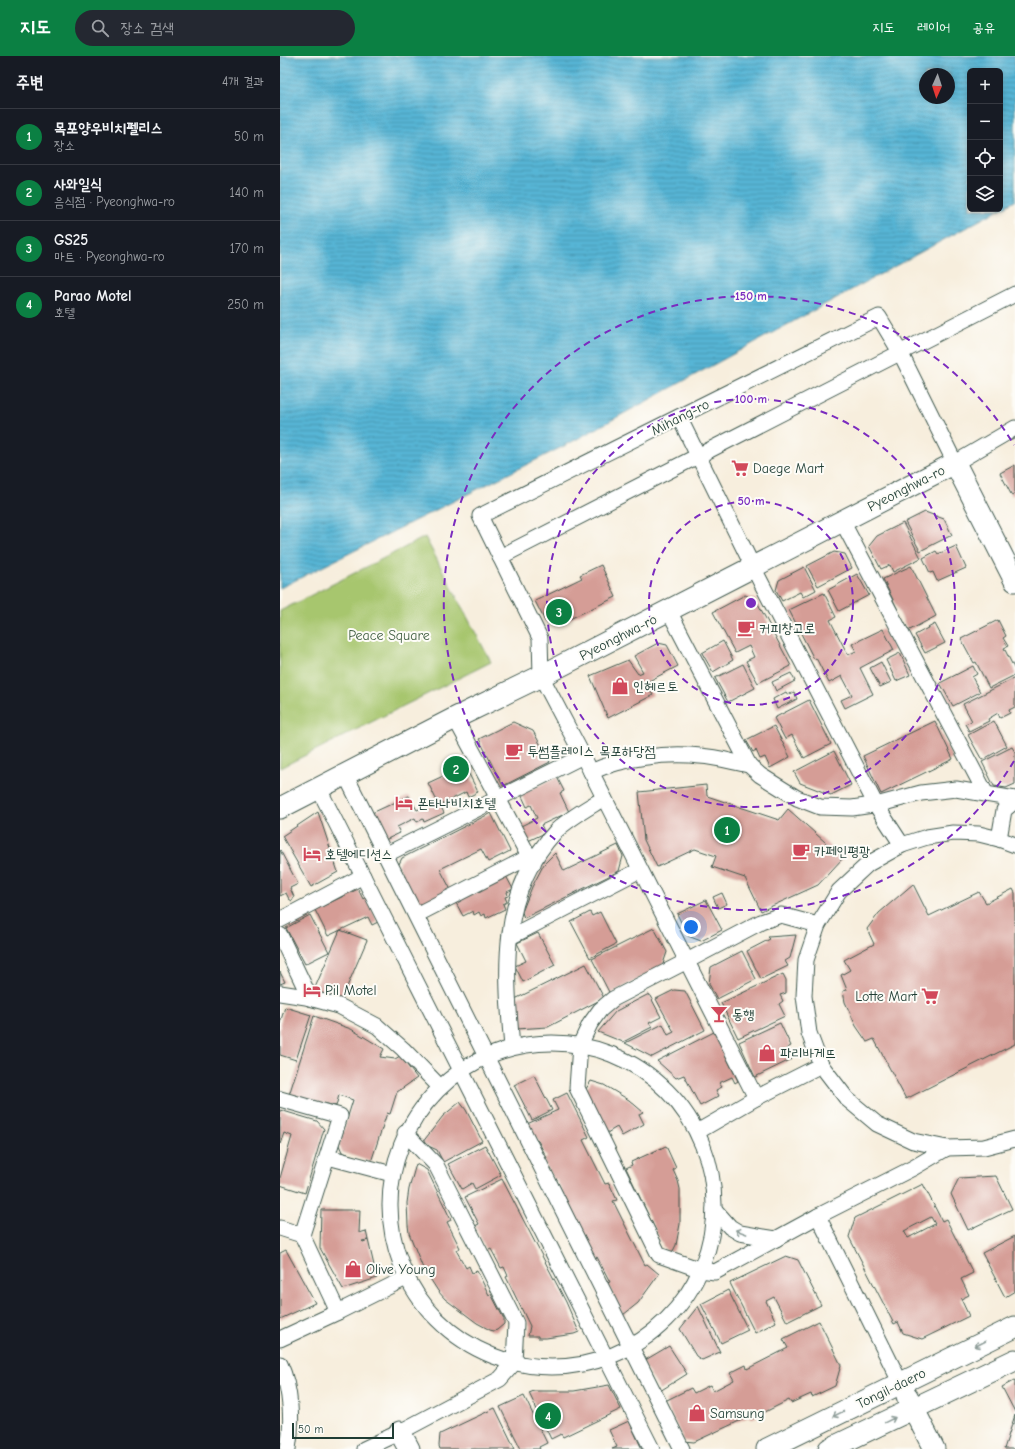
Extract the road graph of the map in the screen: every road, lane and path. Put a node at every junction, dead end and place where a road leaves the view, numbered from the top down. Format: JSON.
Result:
{"nodes":[{"id":1,"x":1015,"y":294,"type":"edge"},
{"id":2,"x":900,"y":352,"type":"junction"},
{"id":3,"x":679,"y":417,"type":"junction"},
{"id":4,"x":1015,"y":428,"type":"edge"},
{"id":5,"x":698,"y":455,"type":"junction"},
{"id":6,"x":955,"y":463,"type":"junction"},
{"id":7,"x":842,"y":521,"type":"junction"},
{"id":8,"x":500,"y":557,"type":"junction"},
{"id":9,"x":753,"y":567,"type":"junction"},
{"id":10,"x":1015,"y":581,"type":"edge"},
{"id":11,"x":669,"y":611,"type":"junction"},
{"id":12,"x":541,"y":676,"type":"junction"},
{"id":13,"x":455,"y":718,"type":"junction"},
{"id":14,"x":583,"y":756,"type":"junction"},
{"id":15,"x":749,"y":765,"type":"junction"},
{"id":16,"x":591,"y":772,"type":"junction"},
{"id":17,"x":346,"y":776,"type":"junction"},
{"id":18,"x":319,"y":789,"type":"junction"},
{"id":19,"x":986,"y":794,"type":"junction"},
{"id":20,"x":498,"y":797,"type":"junction"},
{"id":21,"x":604,"y":798,"type":"junction"},
{"id":22,"x":1015,"y":800,"type":"edge"},
{"id":23,"x":876,"y":804,"type":"junction"},
{"id":24,"x":280,"y":808,"type":"edge"},
{"id":25,"x":999,"y":839,"type":"junction"},
{"id":26,"x":902,"y":844,"type":"junction"},
{"id":27,"x":1015,"y":846,"type":"edge"},
{"id":28,"x":385,"y":855,"type":"junction"},
{"id":29,"x":531,"y":860,"type":"junction"},
{"id":30,"x":640,"y":870,"type":"junction"},
{"id":31,"x":363,"y":876,"type":"junction"},
{"id":32,"x":416,"y":916,"type":"junction"},
{"id":33,"x":280,"y":920,"type":"edge"},
{"id":34,"x":818,"y":925,"type":"junction"},
{"id":35,"x":280,"y":935,"type":"edge"},
{"id":36,"x":510,"y":936,"type":"junction"},
{"id":37,"x":687,"y":962,"type":"junction"},
{"id":38,"x":280,"y":993,"type":"edge"},
{"id":39,"x":310,"y":998,"type":"junction"},
{"id":40,"x":580,"y":1045,"type":"junction"},
{"id":41,"x":512,"y":1047,"type":"junction"},
{"id":42,"x":486,"y":1056,"type":"junction"},
{"id":43,"x":821,"y":1065,"type":"junction"},
{"id":44,"x":461,"y":1070,"type":"junction"},
{"id":45,"x":440,"y":1086,"type":"junction"},
{"id":46,"x":756,"y":1098,"type":"junction"},
{"id":47,"x":280,"y":1099,"type":"edge"},
{"id":48,"x":697,"y":1132,"type":"junction"},
{"id":49,"x":406,"y":1133,"type":"junction"},
{"id":50,"x":1015,"y":1139,"type":"edge"},
{"id":51,"x":947,"y":1148,"type":"junction"},
{"id":52,"x":328,"y":1157,"type":"junction"},
{"id":53,"x":392,"y":1174,"type":"junction"},
{"id":54,"x":714,"y":1209,"type":"junction"},
{"id":55,"x":818,"y":1216,"type":"junction"},
{"id":56,"x":280,"y":1228,"type":"edge"},
{"id":57,"x":302,"y":1236,"type":"junction"},
{"id":58,"x":776,"y":1239,"type":"junction"},
{"id":59,"x":701,"y":1270,"type":"junction"},
{"id":60,"x":406,"y":1278,"type":"junction"},
{"id":61,"x":338,"y":1312,"type":"junction"},
{"id":62,"x":1015,"y":1327,"type":"edge"},
{"id":63,"x":280,"y":1339,"type":"edge"},
{"id":64,"x":631,"y":1346,"type":"junction"},
{"id":65,"x":606,"y":1358,"type":"junction"},
{"id":66,"x":1015,"y":1360,"type":"edge"},
{"id":67,"x":514,"y":1363,"type":"junction"},
{"id":68,"x":280,"y":1364,"type":"edge"},
{"id":69,"x":901,"y":1384,"type":"junction"},
{"id":70,"x":914,"y":1408,"type":"junction"},
{"id":71,"x":405,"y":1440,"type":"edge"},
{"id":72,"x":288,"y":1449,"type":"edge"},
{"id":73,"x":364,"y":1449,"type":"edge"},
{"id":74,"x":652,"y":1449,"type":"edge"},
{"id":75,"x":682,"y":1449,"type":"edge"},
{"id":76,"x":767,"y":1449,"type":"edge"},
{"id":77,"x":829,"y":1449,"type":"edge"},
{"id":78,"x":934,"y":1449,"type":"edge"}],
"edges":[{"from":1,"to":2,"type":"street"},
{"from":2,"to":3,"type":"street","name":"Mihang-ro"},
{"from":2,"to":5,"type":"street"},
{"from":2,"to":6,"type":"street"},
{"from":3,"to":5,"type":"street"},
{"from":3,"to":8,"type":"street","name":"Mihang-ro"},
{"from":4,"to":6,"type":"street"},
{"from":5,"to":8,"type":"street"},
{"from":5,"to":9,"type":"street"},
{"from":6,"to":7,"type":"street","name":"Pyeonghwa-ro"},
{"from":6,"to":10,"type":"street"},
{"from":7,"to":9,"type":"street","name":"Pyeonghwa-ro"},
{"from":7,"to":19,"type":"street"},
{"from":8,"to":12,"type":"street"},
{"from":9,"to":11,"type":"street","name":"Pyeonghwa-ro"},
{"from":9,"to":23,"type":"street"},
{"from":11,"to":12,"type":"street","name":"Pyeonghwa-ro"},
{"from":11,"to":15,"type":"street"},
{"from":12,"to":13,"type":"street","name":"Pyeonghwa-ro"},
{"from":12,"to":14,"type":"street"},
{"from":13,"to":17,"type":"street","name":"Pyeonghwa-ro"},
{"from":13,"to":20,"type":"street"},
{"from":14,"to":16,"type":"street"},
{"from":14,"to":20,"type":"street"},
{"from":15,"to":16,"type":"street"},
{"from":15,"to":23,"type":"street"},
{"from":16,"to":21,"type":"street"},
{"from":17,"to":18,"type":"street","name":"Pyeonghwa-ro"},
{"from":17,"to":28,"type":"street"},
{"from":18,"to":24,"type":"street","name":"Pyeonghwa-ro"},
{"from":18,"to":31,"type":"street"},
{"from":19,"to":22,"type":"street"},
{"from":19,"to":23,"type":"street"},
{"from":20,"to":28,"type":"street"},
{"from":20,"to":29,"type":"street"},
{"from":21,"to":29,"type":"street"},
{"from":21,"to":30,"type":"street"},
{"from":22,"to":25,"type":"street"},
{"from":23,"to":26,"type":"street"},
{"from":25,"to":26,"type":"street"},
{"from":25,"to":27,"type":"street"},
{"from":26,"to":34,"type":"street"},
{"from":28,"to":32,"type":"street"},
{"from":29,"to":32,"type":"street"},
{"from":29,"to":36,"type":"street"},
{"from":30,"to":36,"type":"street"},
{"from":30,"to":37,"type":"street"},
{"from":31,"to":33,"type":"street"},
{"from":31,"to":44,"type":"street"},
{"from":32,"to":42,"type":"street"},
{"from":34,"to":37,"type":"street"},
{"from":34,"to":43,"type":"street"},
{"from":35,"to":39,"type":"street"},
{"from":36,"to":41,"type":"street"},
{"from":37,"to":40,"type":"street"},
{"from":37,"to":46,"type":"street"},
{"from":38,"to":39,"type":"street"},
{"from":39,"to":45,"type":"street"},
{"from":40,"to":41,"type":"street"},
{"from":40,"to":48,"type":"street"},
{"from":40,"to":59,"type":"street"},
{"from":41,"to":42,"type":"street"},
{"from":42,"to":44,"type":"street"},
{"from":42,"to":64,"type":"street"},
{"from":43,"to":46,"type":"street"},
{"from":43,"to":51,"type":"street"},
{"from":44,"to":45,"type":"street"},
{"from":44,"to":65,"type":"street"},
{"from":45,"to":49,"type":"street"},
{"from":46,"to":48,"type":"street"},
{"from":47,"to":52,"type":"street"},
{"from":48,"to":54,"type":"street"},
{"from":49,"to":53,"type":"street"},
{"from":49,"to":67,"type":"street"},
{"from":50,"to":51,"type":"street"},
{"from":51,"to":55,"type":"street"},
{"from":52,"to":53,"type":"street"},
{"from":52,"to":57,"type":"street"},
{"from":53,"to":60,"type":"street"},
{"from":58,"to":54,"type":"street","one_way":true},
{"from":54,"to":59,"type":"street"},
{"from":55,"to":58,"type":"street"},
{"from":55,"to":69,"type":"street"},
{"from":56,"to":57,"type":"street"},
{"from":57,"to":61,"type":"street"},
{"from":58,"to":59,"type":"street"},
{"from":59,"to":64,"type":"street"},
{"from":60,"to":61,"type":"street"},
{"from":60,"to":67,"type":"street"},
{"from":61,"to":63,"type":"street"},
{"from":62,"to":69,"type":"street","name":"Tongil-daero","one_way":true},
{"from":64,"to":65,"type":"street"},
{"from":64,"to":75,"type":"street"},
{"from":65,"to":67,"type":"street"},
{"from":65,"to":74,"type":"street"},
{"from":66,"to":70,"type":"street","name":"Tongil-daero"},
{"from":67,"to":71,"type":"street"},
{"from":68,"to":72,"type":"street"},
{"from":69,"to":70,"type":"street"},
{"from":69,"to":76,"type":"street","name":"Tongil-daero","one_way":true},
{"from":77,"to":70,"type":"street","name":"Tongil-daero","one_way":true},
{"from":70,"to":78,"type":"street"},
{"from":71,"to":73,"type":"street"}]}
